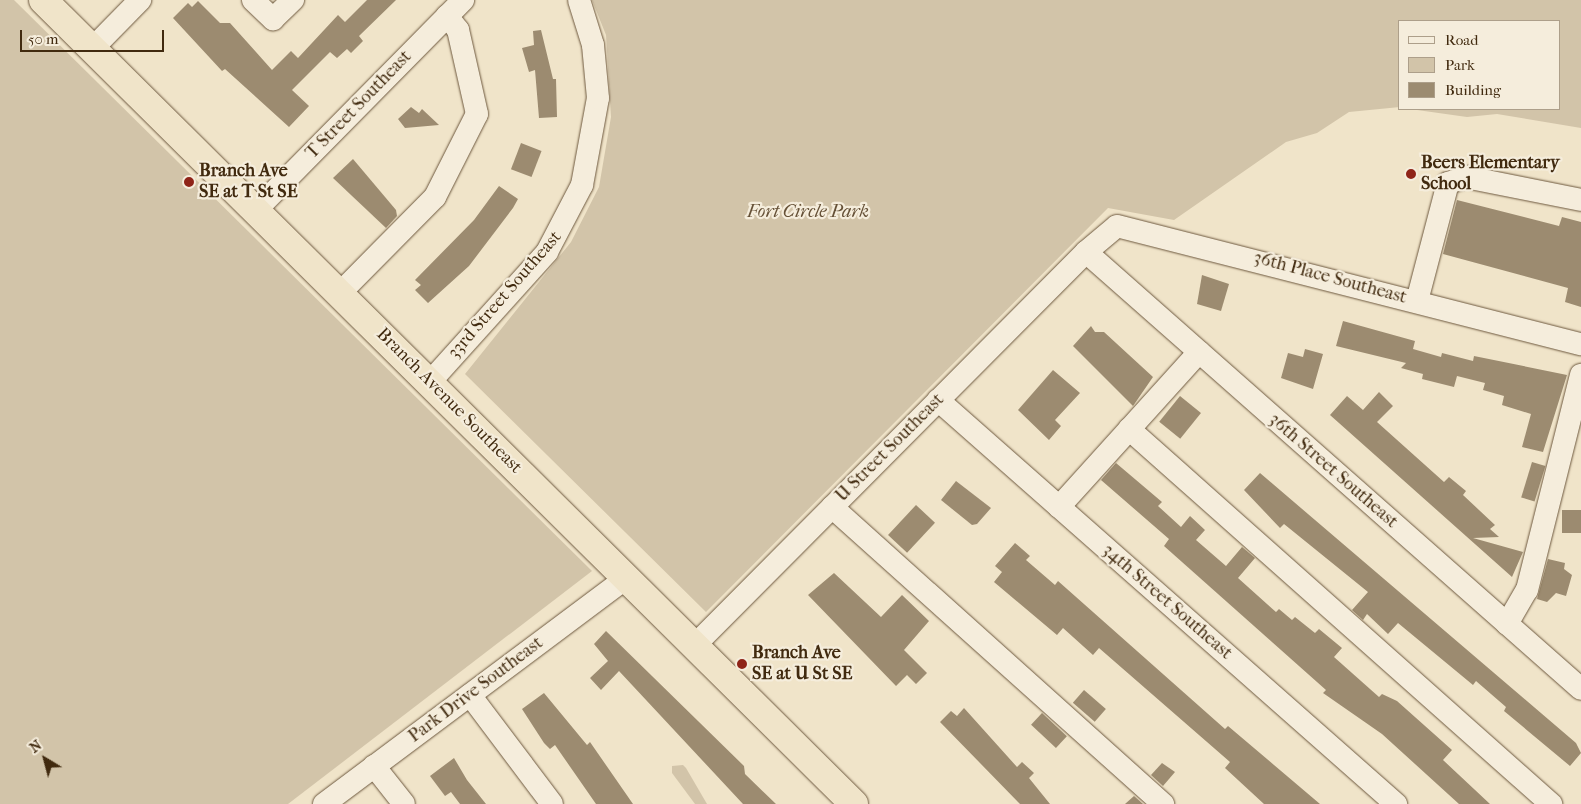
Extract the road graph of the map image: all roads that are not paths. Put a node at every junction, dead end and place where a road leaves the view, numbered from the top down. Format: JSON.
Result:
{"nodes":[{"id":1,"x":43,"y":0,"type":"edge"},
{"id":2,"x":140,"y":0,"type":"edge"},
{"id":3,"x":253,"y":0,"type":"edge"},
{"id":4,"x":293,"y":0,"type":"edge"},
{"id":5,"x":579,"y":0,"type":"edge"},
{"id":6,"x":455,"y":8,"type":"edge"},
{"id":7,"x":92,"y":48,"type":"junction"},
{"id":8,"x":1581,"y":200,"type":"edge"},
{"id":9,"x":256,"y":210,"type":"junction"},
{"id":10,"x":1086,"y":252,"type":"junction"},
{"id":11,"x":340,"y":294,"type":"junction"},
{"id":12,"x":1417,"y":301,"type":"junction"},
{"id":13,"x":1581,"y":344,"type":"edge"},
{"id":14,"x":1199,"y":352,"type":"junction"},
{"id":15,"x":1581,"y":375,"type":"edge"},
{"id":16,"x":430,"y":382,"type":"junction"},
{"id":17,"x":938,"y":400,"type":"junction"},
{"id":18,"x":1129,"y":429,"type":"junction"},
{"id":19,"x":832,"y":507,"type":"junction"},
{"id":20,"x":1059,"y":507,"type":"junction"},
{"id":21,"x":627,"y":577,"type":"junction"},
{"id":22,"x":1507,"y":624,"type":"junction"},
{"id":23,"x":695,"y":645,"type":"junction"},
{"id":24,"x":1581,"y":689,"type":"edge"},
{"id":25,"x":470,"y":695,"type":"junction"},
{"id":26,"x":374,"y":766,"type":"junction"},
{"id":27,"x":324,"y":804,"type":"edge"},
{"id":28,"x":404,"y":804,"type":"edge"},
{"id":29,"x":552,"y":804,"type":"edge"},
{"id":30,"x":854,"y":804,"type":"edge"},
{"id":31,"x":1164,"y":804,"type":"edge"},
{"id":32,"x":1396,"y":804,"type":"edge"},
{"id":33,"x":1551,"y":804,"type":"edge"}],
"edges":[{"from":1,"to":7,"type":"highway","name":"Branch Avenue Southeast"},
{"from":2,"to":7,"type":"street"},
{"from":3,"to":4,"type":"street"},
{"from":5,"to":16,"type":"street","name":"33rd Street Southeast"},
{"from":6,"to":9,"type":"street","name":"T Street Southeast"},
{"from":6,"to":11,"type":"street"},
{"from":7,"to":9,"type":"highway","name":"Branch Avenue Southeast"},
{"from":8,"to":12,"type":"street"},
{"from":9,"to":11,"type":"highway","name":"Branch Avenue Southeast"},
{"from":10,"to":12,"type":"street","name":"36th Place Southeast"},
{"from":10,"to":14,"type":"street","name":"36th Street Southeast"},
{"from":10,"to":17,"type":"street","name":"U Street Southeast"},
{"from":11,"to":16,"type":"highway","name":"Branch Avenue Southeast"},
{"from":12,"to":13,"type":"street","name":"36th Place Southeast"},
{"from":14,"to":18,"type":"street"},
{"from":14,"to":22,"type":"street","name":"36th Street Southeast"},
{"from":15,"to":22,"type":"street"},
{"from":16,"to":21,"type":"highway","name":"Branch Avenue Southeast"},
{"from":17,"to":19,"type":"street","name":"U Street Southeast"},
{"from":17,"to":20,"type":"street","name":"34th Street Southeast"},
{"from":18,"to":20,"type":"street"},
{"from":18,"to":33,"type":"street"},
{"from":19,"to":23,"type":"street","name":"U Street Southeast"},
{"from":19,"to":31,"type":"street"},
{"from":20,"to":32,"type":"street","name":"34th Street Southeast"},
{"from":21,"to":23,"type":"highway","name":"Branch Avenue Southeast"},
{"from":21,"to":25,"type":"street","name":"Park Drive Southeast"},
{"from":22,"to":24,"type":"street","name":"36th Street Southeast"},
{"from":23,"to":30,"type":"highway","name":"Branch Avenue Southeast"},
{"from":25,"to":26,"type":"street","name":"Park Drive Southeast"},
{"from":25,"to":29,"type":"street"},
{"from":26,"to":27,"type":"street","name":"Park Drive Southeast"},
{"from":26,"to":28,"type":"street"}]}
